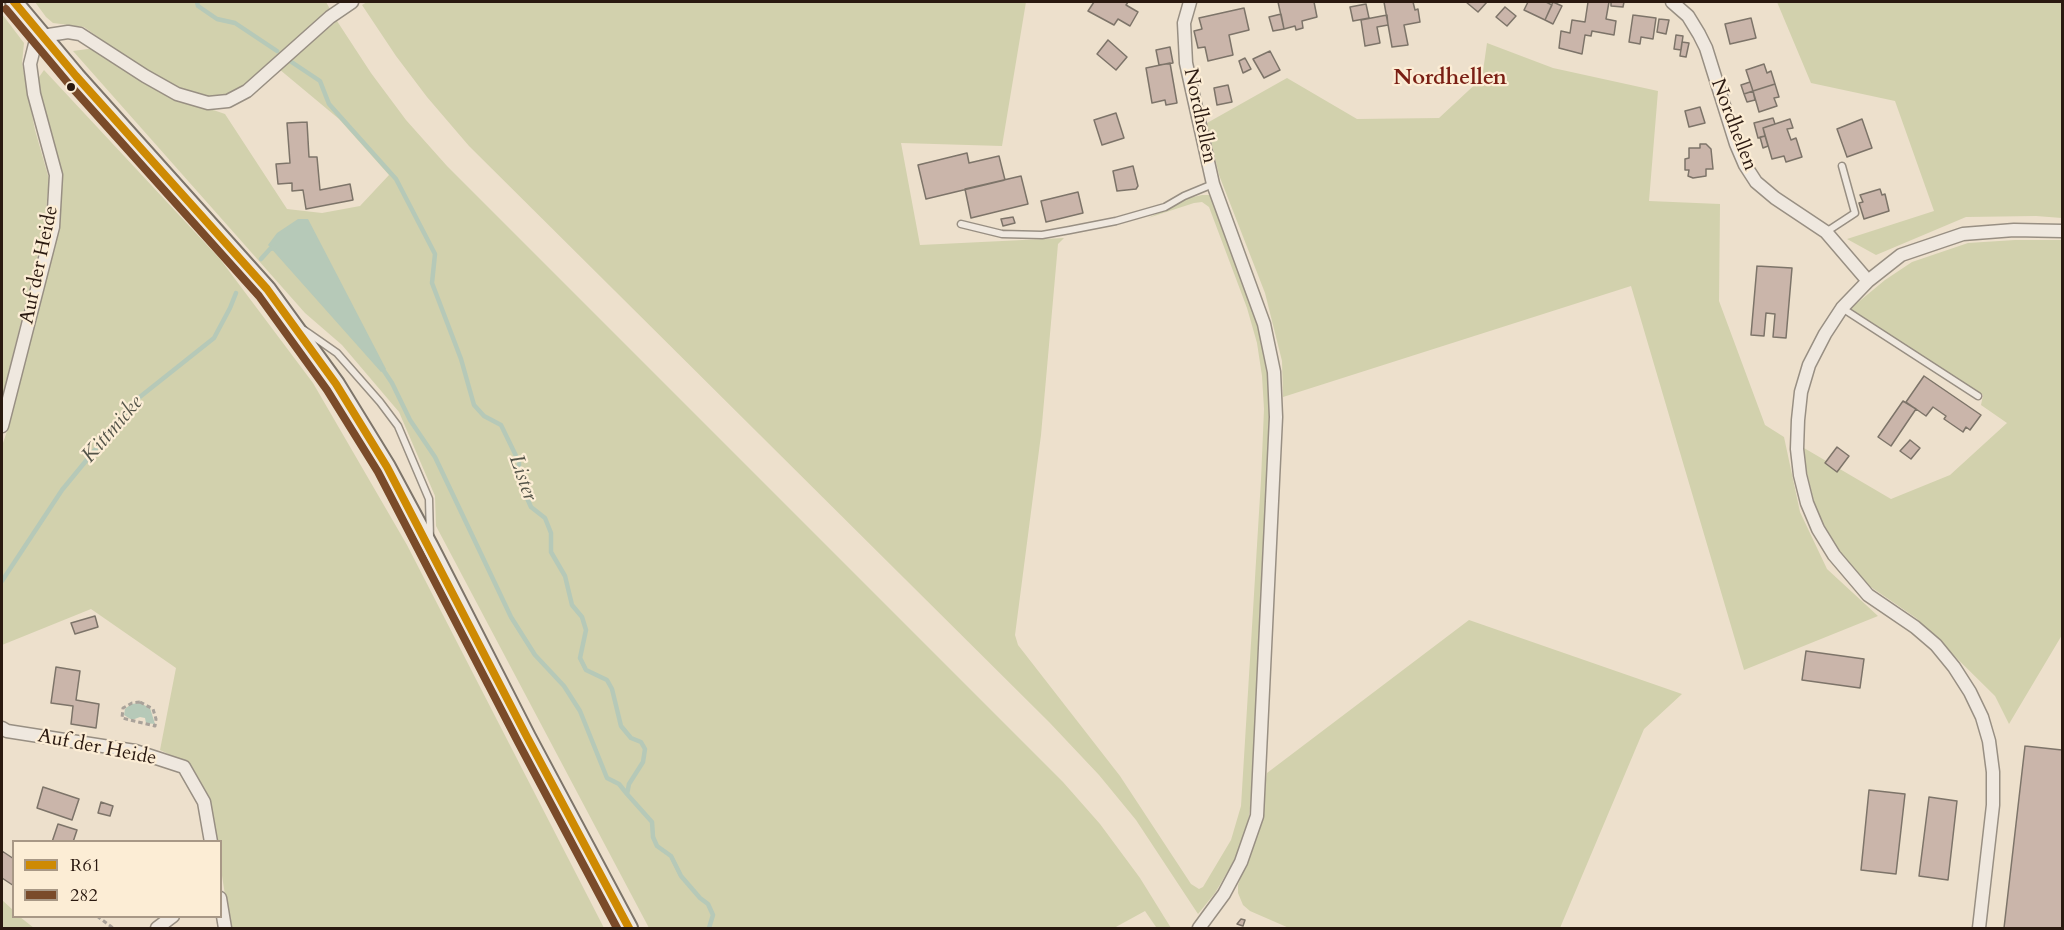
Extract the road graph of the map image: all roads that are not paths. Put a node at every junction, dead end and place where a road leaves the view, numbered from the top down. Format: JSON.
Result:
{"nodes":[{"id":1,"x":14,"y":2,"type":"edge"},
{"id":2,"x":352,"y":2,"type":"edge"},
{"id":3,"x":1190,"y":2,"type":"edge"},
{"id":4,"x":1672,"y":2,"type":"edge"},
{"id":5,"x":42,"y":36,"type":"junction"},
{"id":6,"x":1842,"y":166,"type":"dead end"},
{"id":7,"x":1213,"y":184,"type":"junction"},
{"id":8,"x":961,"y":224,"type":"dead end"},
{"id":9,"x":2062,"y":231,"type":"edge"},
{"id":10,"x":1826,"y":232,"type":"junction"},
{"id":11,"x":1868,"y":281,"type":"junction"},
{"id":12,"x":1842,"y":308,"type":"junction"},
{"id":13,"x":290,"y":320,"type":"junction"},
{"id":14,"x":1978,"y":396,"type":"dead end"},
{"id":15,"x":2,"y":426,"type":"edge"},
{"id":16,"x":430,"y":547,"type":"junction"},
{"id":17,"x":2,"y":728,"type":"edge"},
{"id":18,"x":211,"y":840,"type":"edge"},
{"id":19,"x":222,"y":910,"type":"edge"},
{"id":20,"x":170,"y":918,"type":"edge"},
{"id":21,"x":1202,"y":925,"type":"edge"},
{"id":22,"x":158,"y":928,"type":"edge"},
{"id":23,"x":225,"y":928,"type":"edge"},
{"id":24,"x":629,"y":928,"type":"edge"},
{"id":25,"x":1979,"y":928,"type":"edge"}],
"edges":[{"from":1,"to":5,"type":"main road"},
{"from":2,"to":5,"type":"street"},
{"from":3,"to":7,"type":"street","name":"Nordhellen"},
{"from":4,"to":10,"type":"street","name":"Nordhellen"},
{"from":5,"to":13,"type":"main road"},
{"from":5,"to":15,"type":"street","name":"Auf der Heide"},
{"from":6,"to":10,"type":"lane"},
{"from":7,"to":8,"type":"lane"},
{"from":7,"to":21,"type":"street","name":"Nordhellen"},
{"from":9,"to":11,"type":"street"},
{"from":10,"to":11,"type":"street","name":"Nordhellen"},
{"from":11,"to":12,"type":"street"},
{"from":12,"to":14,"type":"lane"},
{"from":12,"to":25,"type":"street"},
{"from":13,"to":16,"type":"main road"},
{"from":13,"to":16,"type":"lane"},
{"from":16,"to":24,"type":"main road"},
{"from":17,"to":18,"type":"street","name":"Auf der Heide"},
{"from":19,"to":23,"type":"street"},
{"from":20,"to":22,"type":"street"}]}
